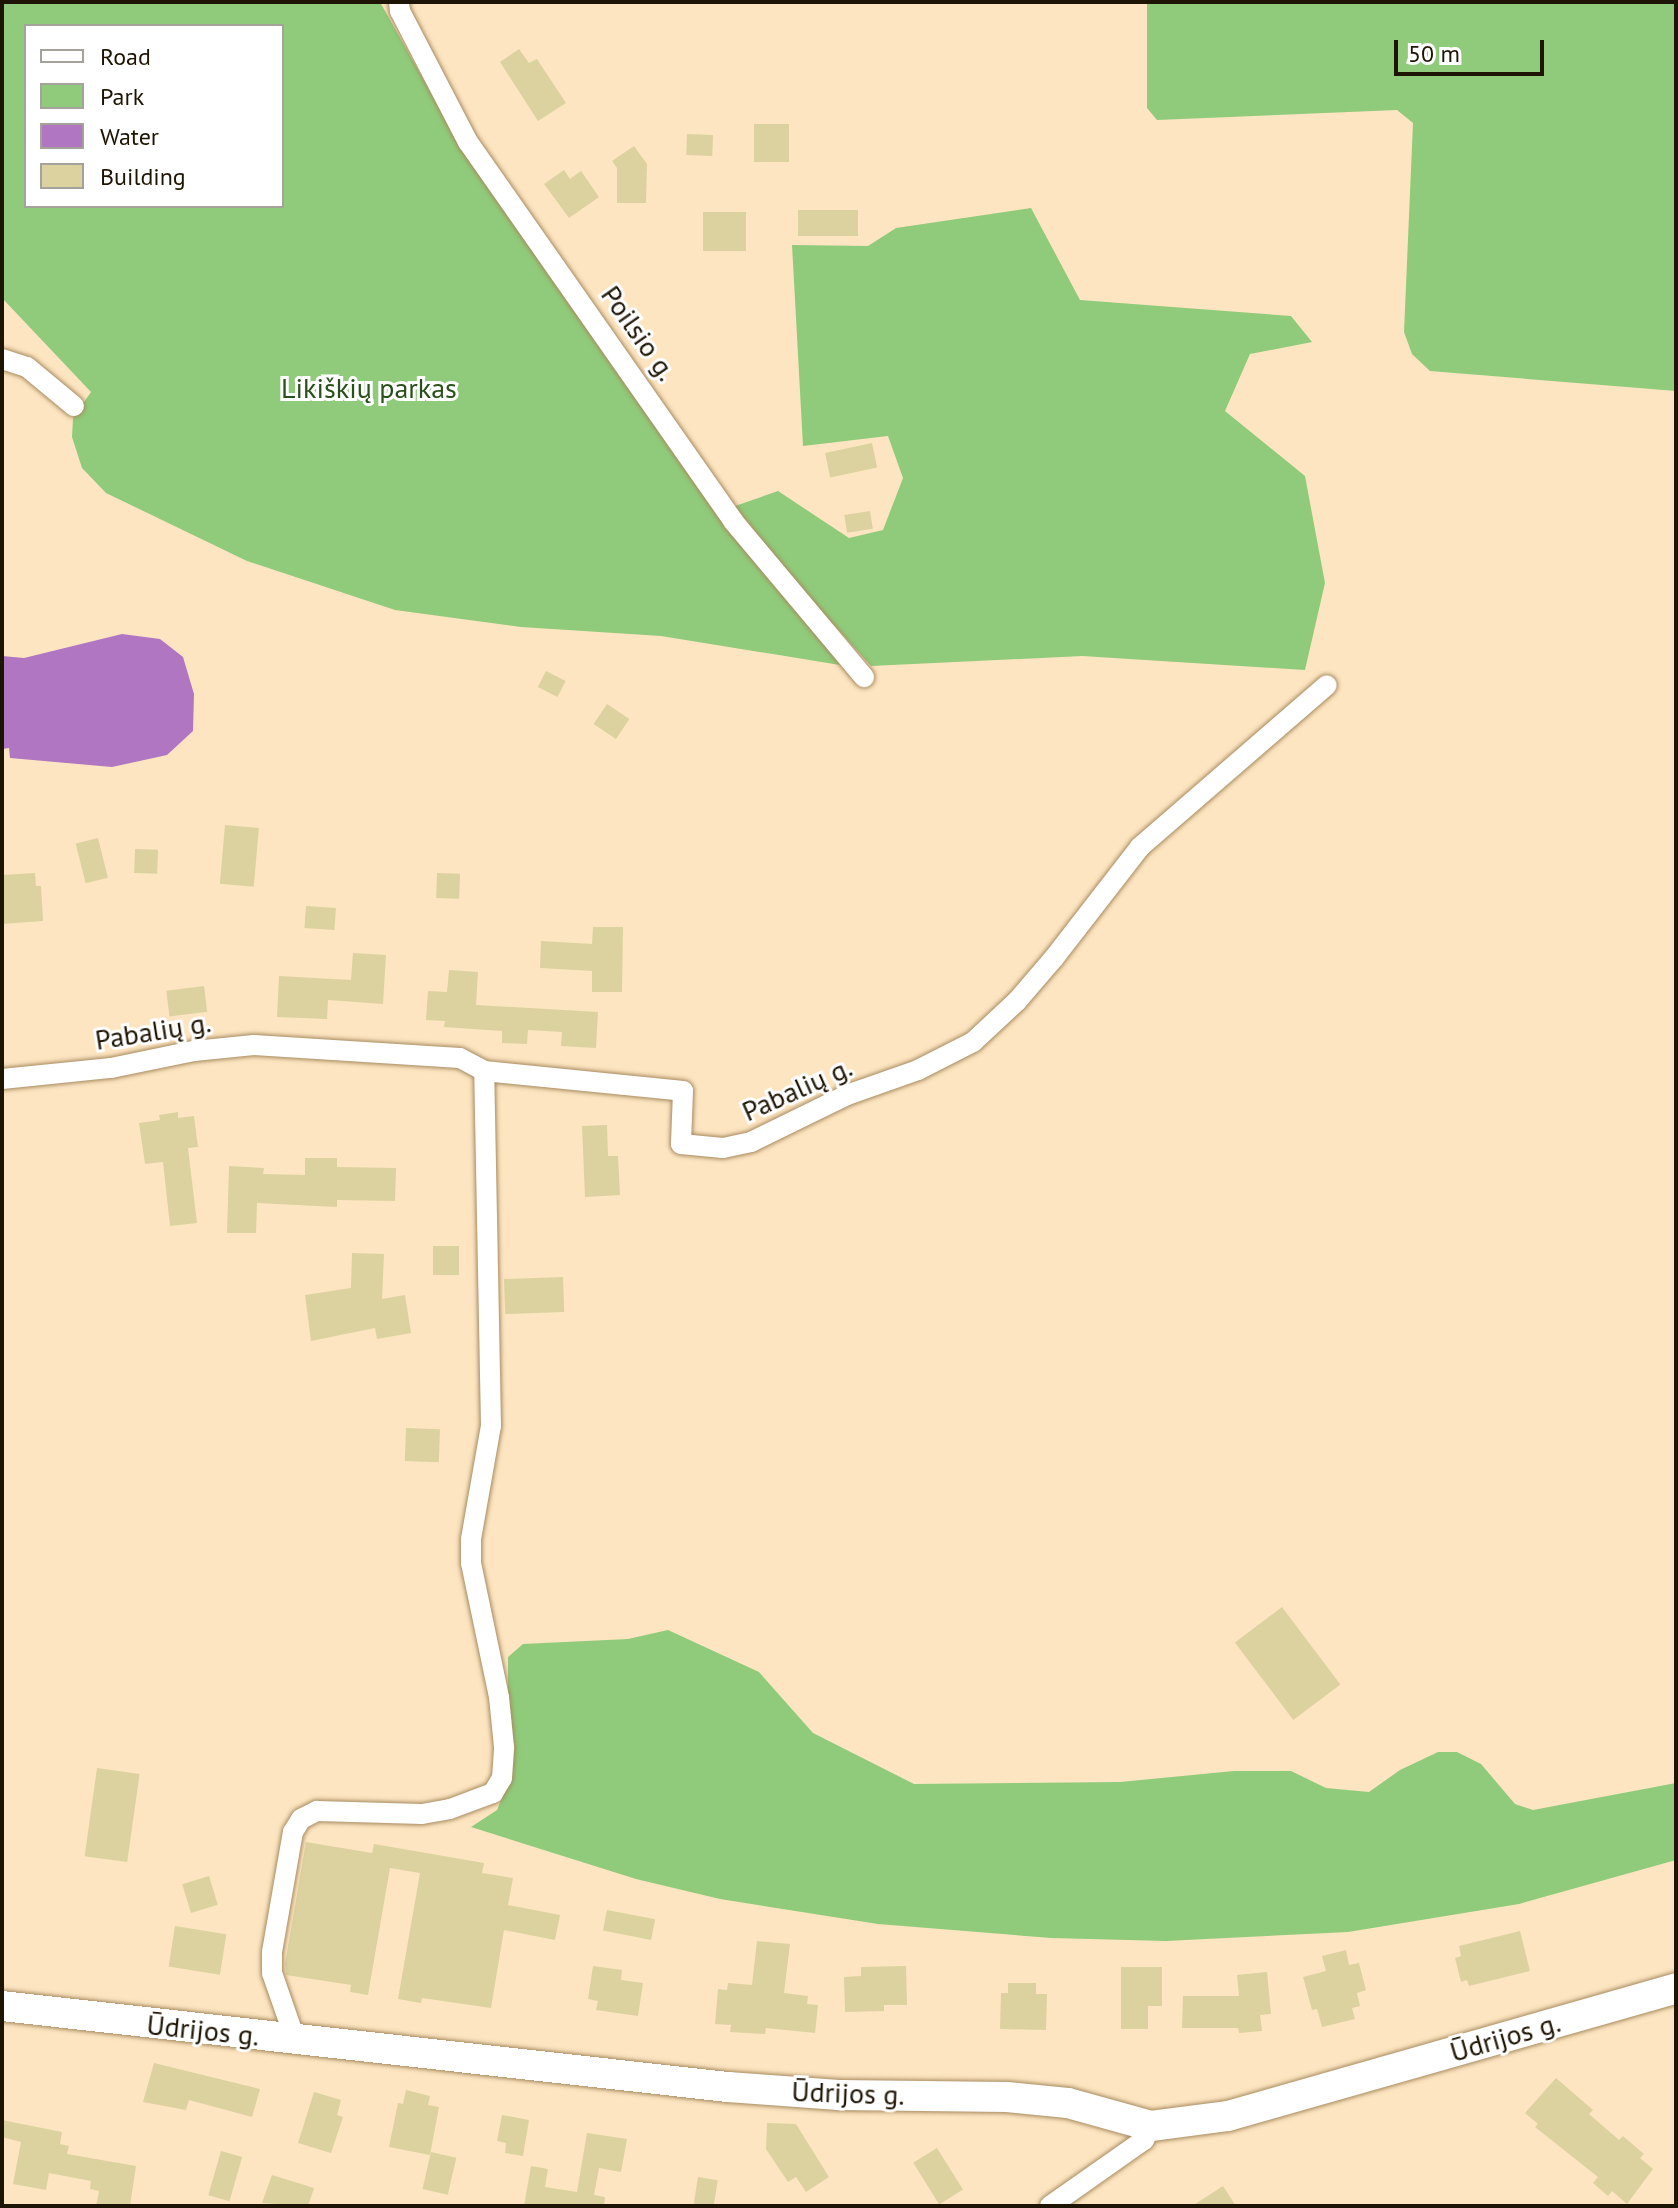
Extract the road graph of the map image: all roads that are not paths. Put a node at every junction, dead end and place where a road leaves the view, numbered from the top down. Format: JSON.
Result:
{"nodes":[{"id":1,"x":399,"y":2,"type":"edge"},
{"id":2,"x":2,"y":359,"type":"edge"},
{"id":3,"x":74,"y":406,"type":"dead end"},
{"id":4,"x":864,"y":677,"type":"dead end"},
{"id":5,"x":1327,"y":685,"type":"dead end"},
{"id":6,"x":484,"y":1071,"type":"junction"},
{"id":7,"x":2,"y":1079,"type":"edge"},
{"id":8,"x":1676,"y":1988,"type":"edge"},
{"id":9,"x":2,"y":2006,"type":"edge"},
{"id":10,"x":295,"y":2039,"type":"junction"},
{"id":11,"x":1151,"y":2126,"type":"junction"},
{"id":12,"x":1050,"y":2206,"type":"edge"}],
"edges":[{"from":1,"to":4,"type":"street","name":"Poilsio g."},
{"from":2,"to":3,"type":"street"},
{"from":5,"to":6,"type":"street","name":"Pabalių g."},
{"from":6,"to":7,"type":"street","name":"Pabalių g."},
{"from":6,"to":10,"type":"street"},
{"from":8,"to":11,"type":"main road","name":"Ūdrijos g."},
{"from":9,"to":10,"type":"main road","name":"Ūdrijos g."},
{"from":10,"to":11,"type":"main road","name":"Ūdrijos g."},
{"from":11,"to":12,"type":"street"}]}
